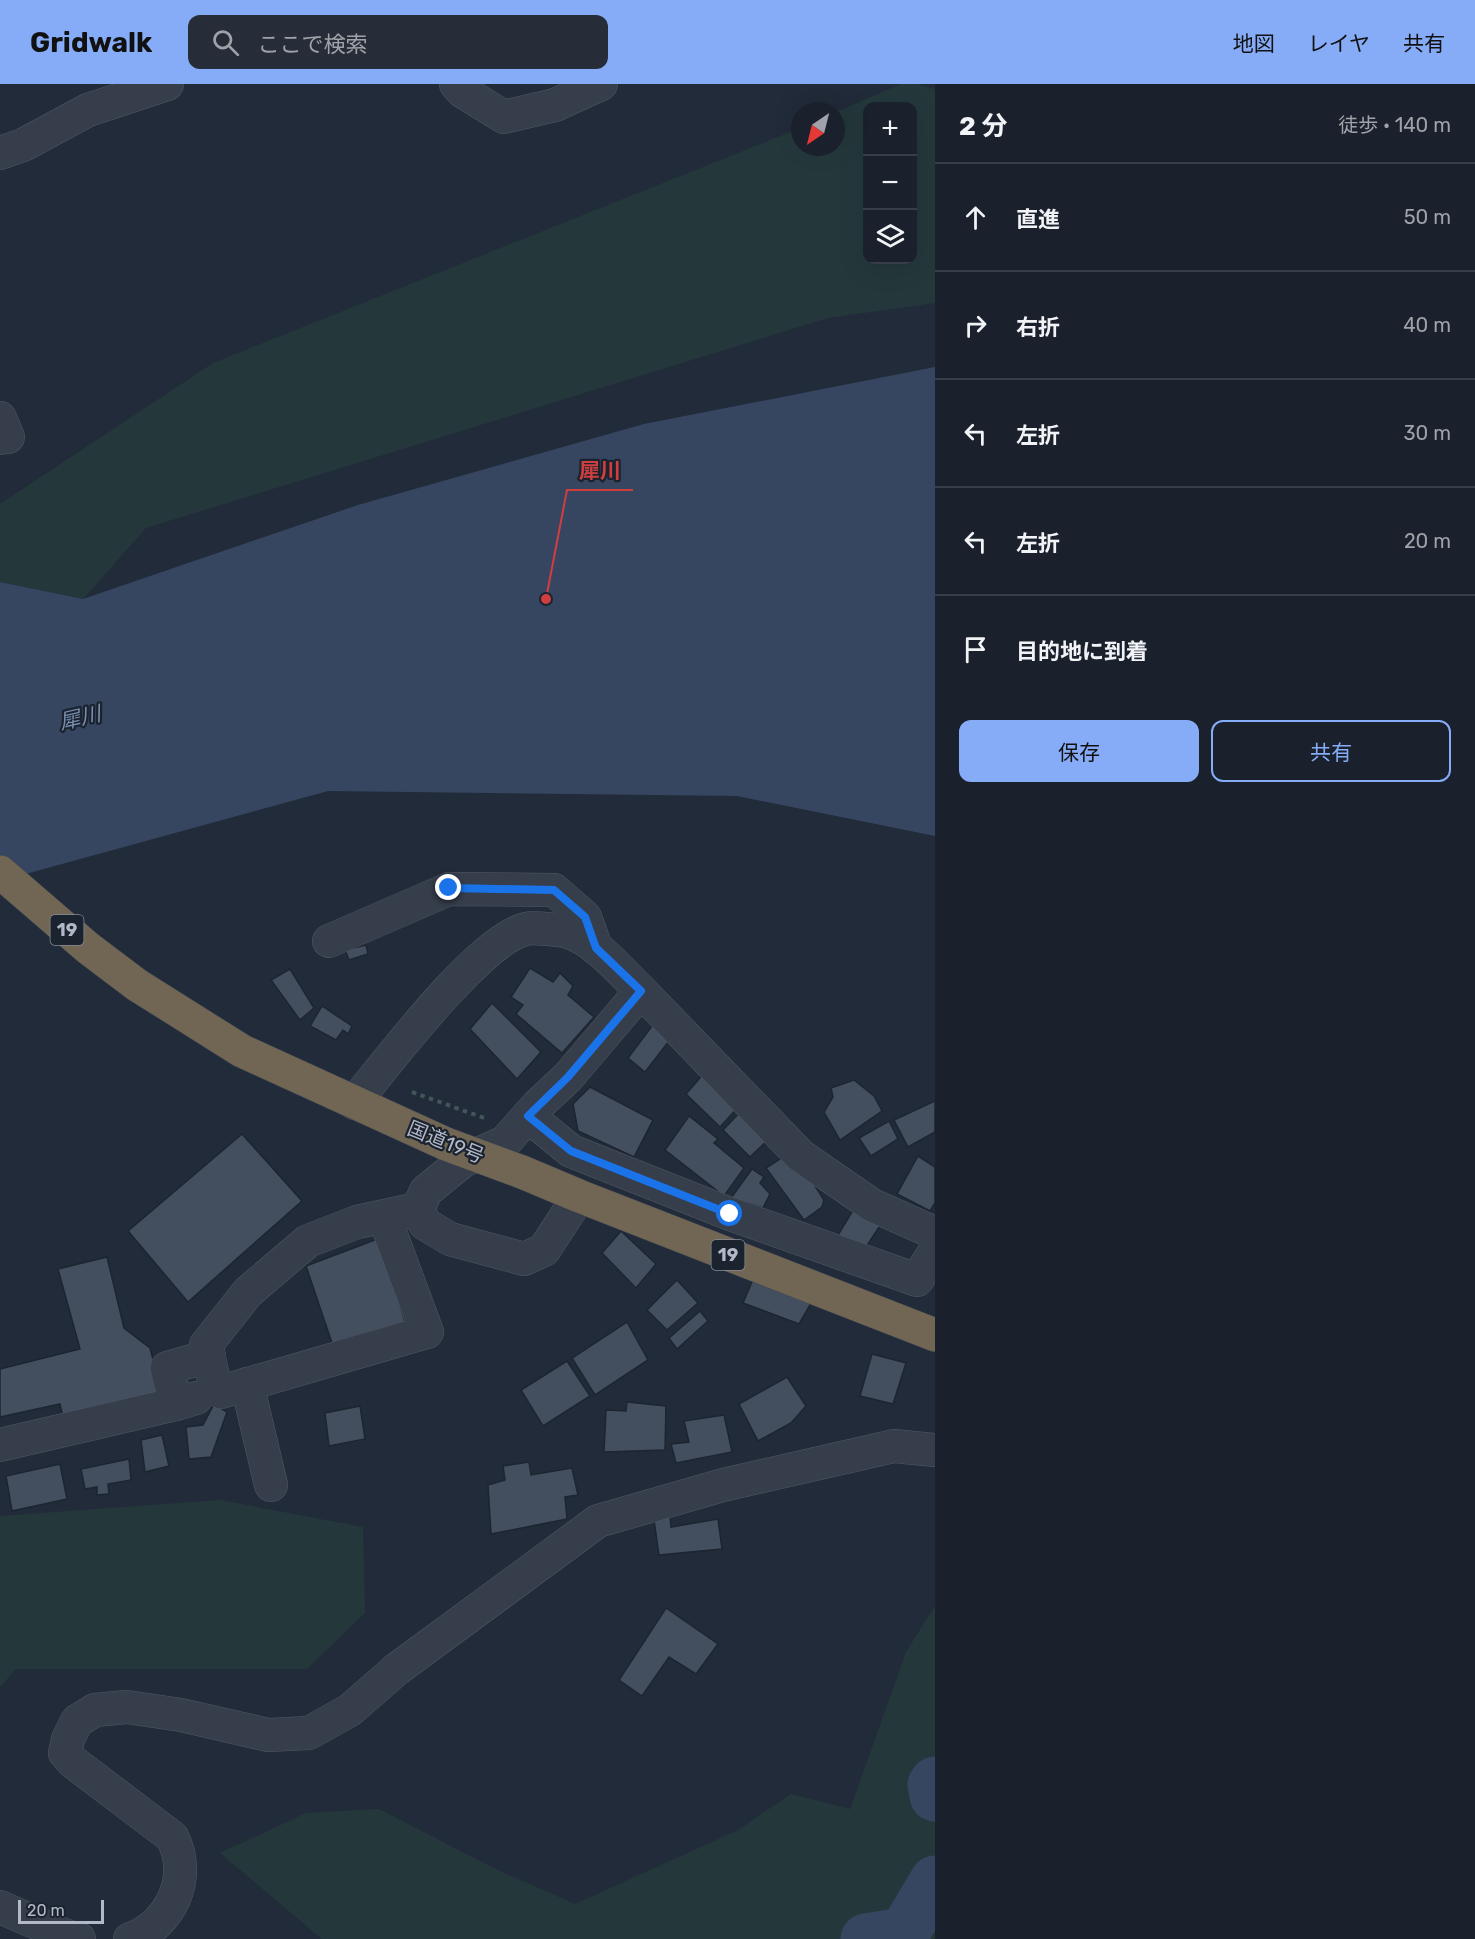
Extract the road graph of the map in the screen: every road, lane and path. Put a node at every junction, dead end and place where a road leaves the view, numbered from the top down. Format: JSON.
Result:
{"nodes":[{"id":1,"x":167,"y":84,"type":"edge"},
{"id":2,"x":456,"y":84,"type":"edge"},
{"id":3,"x":601,"y":84,"type":"edge"},
{"id":4,"x":0,"y":153,"type":"edge"},
{"id":5,"x":0,"y":418,"type":"edge"},
{"id":6,"x":0,"y":438,"type":"edge"},
{"id":7,"x":0,"y":872,"type":"edge"},
{"id":8,"x":329,"y":941,"type":"dead end"},
{"id":9,"x":596,"y":948,"type":"junction"},
{"id":10,"x":641,"y":991,"type":"junction"},
{"id":11,"x":412,"y":1092,"type":"dead end"},
{"id":12,"x":354,"y":1103,"type":"junction"},
{"id":13,"x":522,"y":1123,"type":"junction"},
{"id":14,"x":579,"y":1196,"type":"junction"},
{"id":15,"x":418,"y":1209,"type":"junction"},
{"id":16,"x":384,"y":1216,"type":"junction"},
{"id":17,"x":935,"y":1233,"type":"edge"},
{"id":18,"x":935,"y":1251,"type":"edge"},
{"id":19,"x":935,"y":1335,"type":"edge"},
{"id":20,"x":209,"y":1356,"type":"junction"},
{"id":21,"x":234,"y":1388,"type":"junction"},
{"id":22,"x":176,"y":1404,"type":"junction"},
{"id":23,"x":0,"y":1445,"type":"edge"},
{"id":24,"x":935,"y":1450,"type":"edge"},
{"id":25,"x":271,"y":1485,"type":"dead end"},
{"id":26,"x":0,"y":1907,"type":"edge"},
{"id":27,"x":79,"y":1939,"type":"edge"},
{"id":28,"x":130,"y":1939,"type":"edge"}],
"edges":[{"from":1,"to":4,"type":"street"},
{"from":2,"to":3,"type":"street"},
{"from":5,"to":6,"type":"street"},
{"from":7,"to":12,"type":"highway","name":"国道19号","number":"19"},
{"from":8,"to":9,"type":"street"},
{"from":9,"to":10,"type":"street"},
{"from":9,"to":12,"type":"street"},
{"from":10,"to":13,"type":"street"},
{"from":10,"to":17,"type":"street"},
{"from":11,"to":13,"type":"path"},
{"from":12,"to":14,"type":"highway","name":"国道19号","number":"19","bridge":true},
{"from":13,"to":15,"type":"street"},
{"from":13,"to":18,"type":"street"},
{"from":14,"to":15,"type":"street"},
{"from":14,"to":19,"type":"highway","name":"国道19号","number":"19"},
{"from":15,"to":16,"type":"street"},
{"from":16,"to":20,"type":"street"},
{"from":16,"to":21,"type":"street"},
{"from":20,"to":21,"type":"street"},
{"from":20,"to":22,"type":"street"},
{"from":21,"to":22,"type":"street"},
{"from":21,"to":25,"type":"street"},
{"from":22,"to":23,"type":"street"},
{"from":24,"to":28,"type":"street"},
{"from":26,"to":27,"type":"street"}]}
